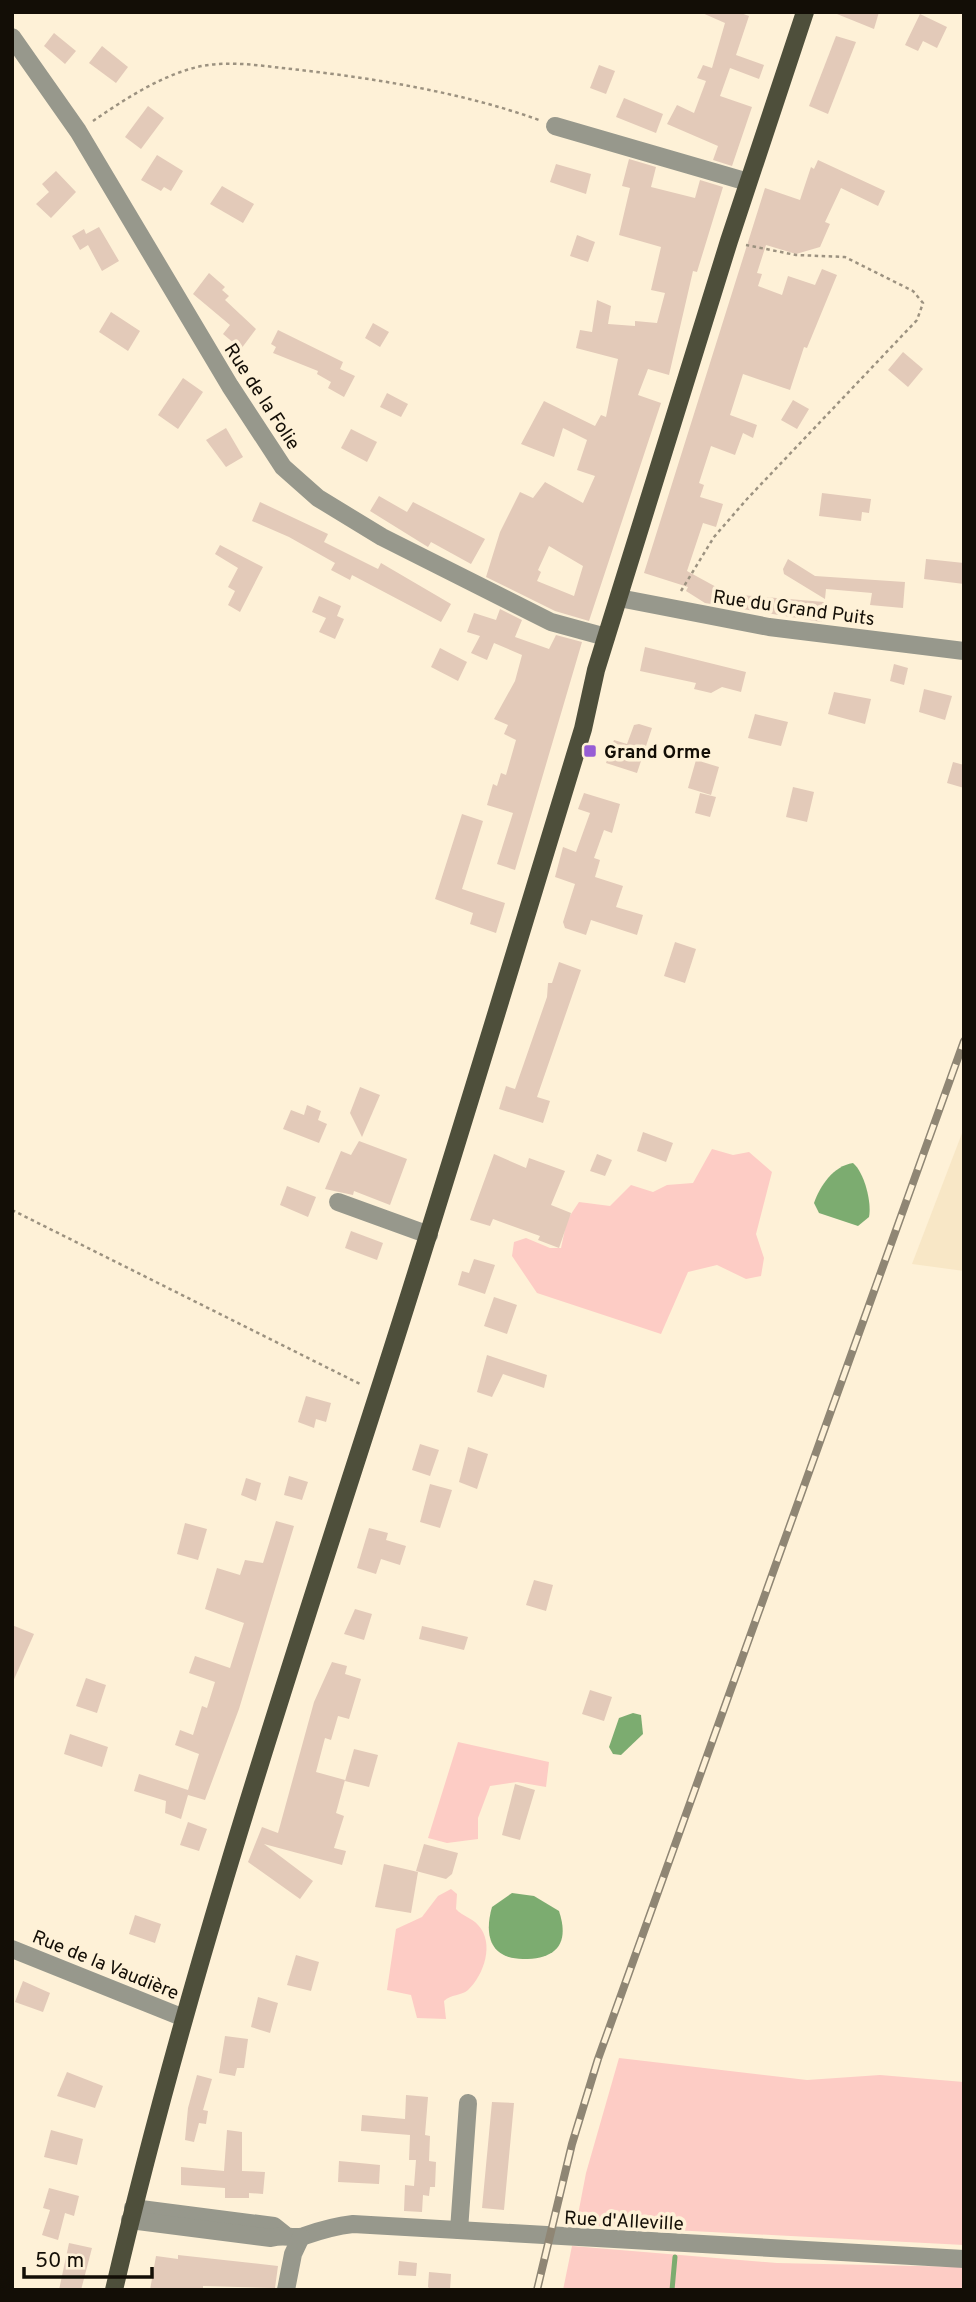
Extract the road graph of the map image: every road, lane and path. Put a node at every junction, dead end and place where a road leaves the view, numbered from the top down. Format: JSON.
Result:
{"nodes":[{"id":1,"x":805,"y":12,"type":"edge"},
{"id":2,"x":12,"y":37,"type":"edge"},
{"id":3,"x":555,"y":126,"type":"joint"},
{"id":4,"x":78,"y":131,"type":"junction"},
{"id":5,"x":748,"y":182,"type":"junction"},
{"id":6,"x":764,"y":250,"type":"dead end"},
{"id":7,"x":619,"y":598,"type":"junction"},
{"id":8,"x":677,"y":598,"type":"dead end"},
{"id":9,"x":606,"y":638,"type":"junction"},
{"id":10,"x":964,"y":651,"type":"edge"},
{"id":11,"x":338,"y":1202,"type":"dead end"},
{"id":12,"x":12,"y":1210,"type":"edge"},
{"id":13,"x":429,"y":1235,"type":"junction"},
{"id":14,"x":378,"y":1392,"type":"junction"},
{"id":15,"x":12,"y":1949,"type":"edge"},
{"id":16,"x":184,"y":2018,"type":"junction"},
{"id":17,"x":468,"y":2103,"type":"dead end"},
{"id":18,"x":132,"y":2214,"type":"junction"},
{"id":19,"x":459,"y":2230,"type":"junction"},
{"id":20,"x":293,"y":2235,"type":"junction"},
{"id":21,"x":964,"y":2259,"type":"edge"},
{"id":22,"x":114,"y":2290,"type":"edge"},
{"id":23,"x":286,"y":2290,"type":"edge"}],
"edges":[{"from":1,"to":5,"type":"main road"},
{"from":2,"to":4,"type":"street","name":"Rue de la Folie"},
{"from":3,"to":4,"type":"path"},
{"from":3,"to":5,"type":"street"},
{"from":4,"to":9,"type":"street","name":"Rue de la Folie"},
{"from":5,"to":7,"type":"main road"},
{"from":6,"to":8,"type":"path"},
{"from":7,"to":9,"type":"main road"},
{"from":7,"to":10,"type":"street","name":"Rue du Grand Puits"},
{"from":9,"to":13,"type":"main road"},
{"from":11,"to":13,"type":"street"},
{"from":12,"to":14,"type":"path"},
{"from":13,"to":14,"type":"main road"},
{"from":14,"to":16,"type":"main road"},
{"from":15,"to":16,"type":"street","name":"Rue de la Vaudière"},
{"from":16,"to":18,"type":"main road"},
{"from":17,"to":19,"type":"street"},
{"from":18,"to":20,"type":"street","name":"Rue d'Alleville"},
{"from":18,"to":22,"type":"main road"},
{"from":19,"to":20,"type":"street","name":"Rue d'Alleville"},
{"from":19,"to":21,"type":"street","name":"Rue d'Alleville"},
{"from":20,"to":23,"type":"street"}]}
